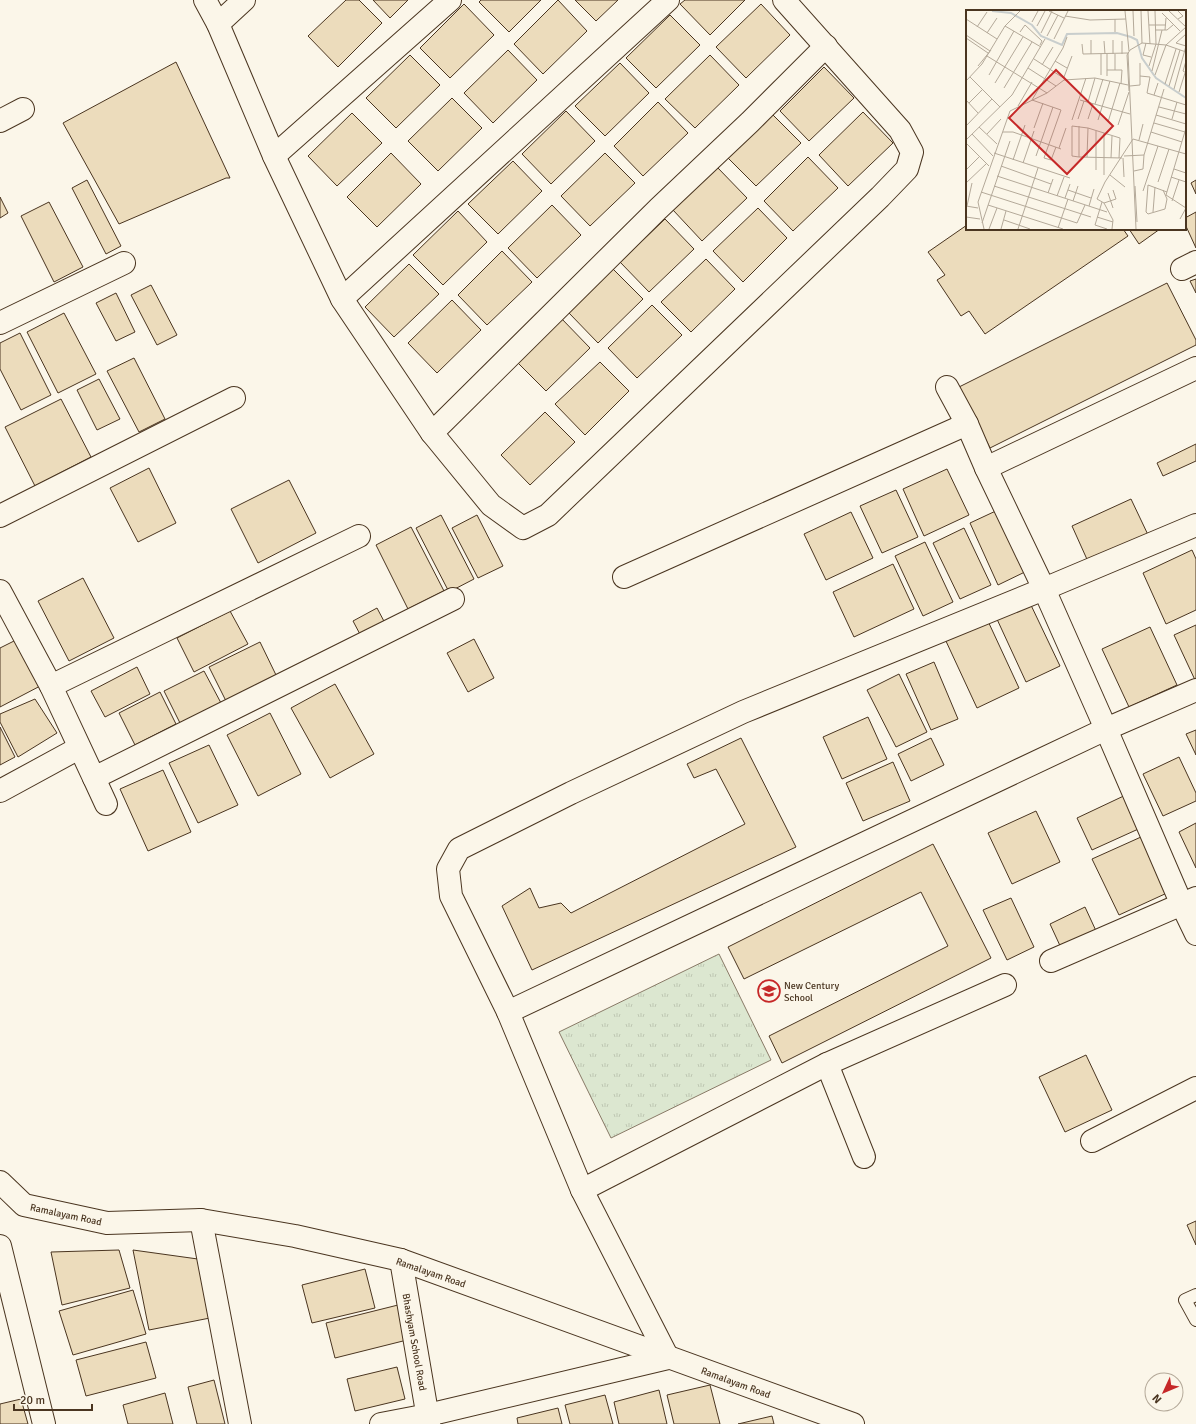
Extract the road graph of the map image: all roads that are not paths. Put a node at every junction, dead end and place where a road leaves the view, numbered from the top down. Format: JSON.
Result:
{"nodes":[{"id":1,"x":205,"y":0,"type":"edge"},
{"id":2,"x":244,"y":0,"type":"edge"},
{"id":3,"x":450,"y":0,"type":"edge"},
{"id":4,"x":668,"y":0,"type":"edge"},
{"id":5,"x":784,"y":0,"type":"edge"},
{"id":6,"x":218,"y":24,"type":"junction"},
{"id":7,"x":826,"y":46,"type":"junction"},
{"id":8,"x":23,"y":109,"type":"dead end"},
{"id":9,"x":0,"y":121,"type":"edge"},
{"id":10,"x":274,"y":156,"type":"junction"},
{"id":11,"x":124,"y":263,"type":"dead end"},
{"id":12,"x":342,"y":299,"type":"junction"},
{"id":13,"x":0,"y":323,"type":"edge"},
{"id":14,"x":1196,"y":368,"type":"edge"},
{"id":15,"x":947,"y":387,"type":"dead end"},
{"id":16,"x":234,"y":398,"type":"dead end"},
{"id":17,"x":967,"y":424,"type":"junction"},
{"id":18,"x":432,"y":433,"type":"junction"},
{"id":19,"x":986,"y":468,"type":"junction"},
{"id":20,"x":0,"y":516,"type":"edge"},
{"id":21,"x":1196,"y":524,"type":"edge"},
{"id":22,"x":359,"y":536,"type":"dead end"},
{"id":23,"x":624,"y":578,"type":"dead end"},
{"id":24,"x":1044,"y":589,"type":"junction"},
{"id":25,"x":0,"y":591,"type":"edge"},
{"id":26,"x":453,"y":599,"type":"dead end"},
{"id":27,"x":8,"y":624,"type":"edge"},
{"id":28,"x":51,"y":686,"type":"junction"},
{"id":29,"x":1196,"y":690,"type":"edge"},
{"id":30,"x":1106,"y":729,"type":"junction"},
{"id":31,"x":79,"y":748,"type":"junction"},
{"id":32,"x":94,"y":778,"type":"junction"},
{"id":33,"x":0,"y":791,"type":"edge"},
{"id":34,"x":106,"y":804,"type":"dead end"},
{"id":35,"x":1189,"y":902,"type":"edge"},
{"id":36,"x":1196,"y":934,"type":"edge"},
{"id":37,"x":1051,"y":961,"type":"dead end"},
{"id":38,"x":1006,"y":985,"type":"dead end"},
{"id":39,"x":508,"y":1012,"type":"junction"},
{"id":40,"x":826,"y":1064,"type":"junction"},
{"id":41,"x":1196,"y":1088,"type":"edge"},
{"id":42,"x":1092,"y":1141,"type":"dead end"},
{"id":43,"x":864,"y":1157,"type":"dead end"},
{"id":44,"x":0,"y":1182,"type":"edge"},
{"id":45,"x":582,"y":1190,"type":"junction"},
{"id":46,"x":201,"y":1220,"type":"junction"},
{"id":47,"x":0,"y":1246,"type":"edge"},
{"id":48,"x":402,"y":1260,"type":"junction"},
{"id":49,"x":1196,"y":1295,"type":"edge"},
{"id":50,"x":1196,"y":1320,"type":"edge"},
{"id":51,"x":668,"y":1358,"type":"junction"},
{"id":52,"x":429,"y":1419,"type":"edge"},
{"id":53,"x":44,"y":1424,"type":"edge"},
{"id":54,"x":240,"y":1424,"type":"edge"},
{"id":55,"x":381,"y":1424,"type":"edge"},
{"id":56,"x":853,"y":1424,"type":"edge"}],
"edges":[{"from":1,"to":6,"type":"street"},
{"from":2,"to":6,"type":"street"},
{"from":3,"to":10,"type":"street"},
{"from":4,"to":12,"type":"street"},
{"from":5,"to":7,"type":"street"},
{"from":6,"to":10,"type":"street"},
{"from":7,"to":18,"type":"street"},
{"from":7,"to":18,"type":"street"},
{"from":8,"to":9,"type":"street"},
{"from":10,"to":12,"type":"street"},
{"from":11,"to":13,"type":"street"},
{"from":12,"to":18,"type":"street"},
{"from":14,"to":19,"type":"street"},
{"from":15,"to":17,"type":"street"},
{"from":16,"to":20,"type":"street"},
{"from":17,"to":19,"type":"street"},
{"from":17,"to":23,"type":"street"},
{"from":19,"to":24,"type":"street"},
{"from":21,"to":24,"type":"street"},
{"from":22,"to":28,"type":"street"},
{"from":24,"to":30,"type":"street"},
{"from":24,"to":39,"type":"street"},
{"from":25,"to":27,"type":"street"},
{"from":26,"to":32,"type":"street"},
{"from":27,"to":28,"type":"street"},
{"from":28,"to":31,"type":"street"},
{"from":29,"to":30,"type":"street"},
{"from":30,"to":35,"type":"street"},
{"from":30,"to":39,"type":"street"},
{"from":31,"to":32,"type":"street"},
{"from":31,"to":33,"type":"street"},
{"from":32,"to":34,"type":"street"},
{"from":35,"to":36,"type":"street"},
{"from":35,"to":37,"type":"street"},
{"from":38,"to":40,"type":"street"},
{"from":39,"to":45,"type":"street"},
{"from":40,"to":43,"type":"street"},
{"from":40,"to":45,"type":"street"},
{"from":41,"to":42,"type":"street"},
{"from":44,"to":46,"type":"street","name":"Ramalayam Road"},
{"from":45,"to":51,"type":"street"},
{"from":46,"to":48,"type":"street","name":"Ramalayam Road"},
{"from":46,"to":54,"type":"street"},
{"from":47,"to":53,"type":"street"},
{"from":48,"to":51,"type":"street","name":"Ramalayam Road"},
{"from":48,"to":52,"type":"street","name":"Bhashyam School Road"},
{"from":49,"to":50,"type":"lane"},
{"from":51,"to":52,"type":"street"},
{"from":51,"to":56,"type":"street","name":"Ramalayam Road"},
{"from":52,"to":55,"type":"street"}]}
